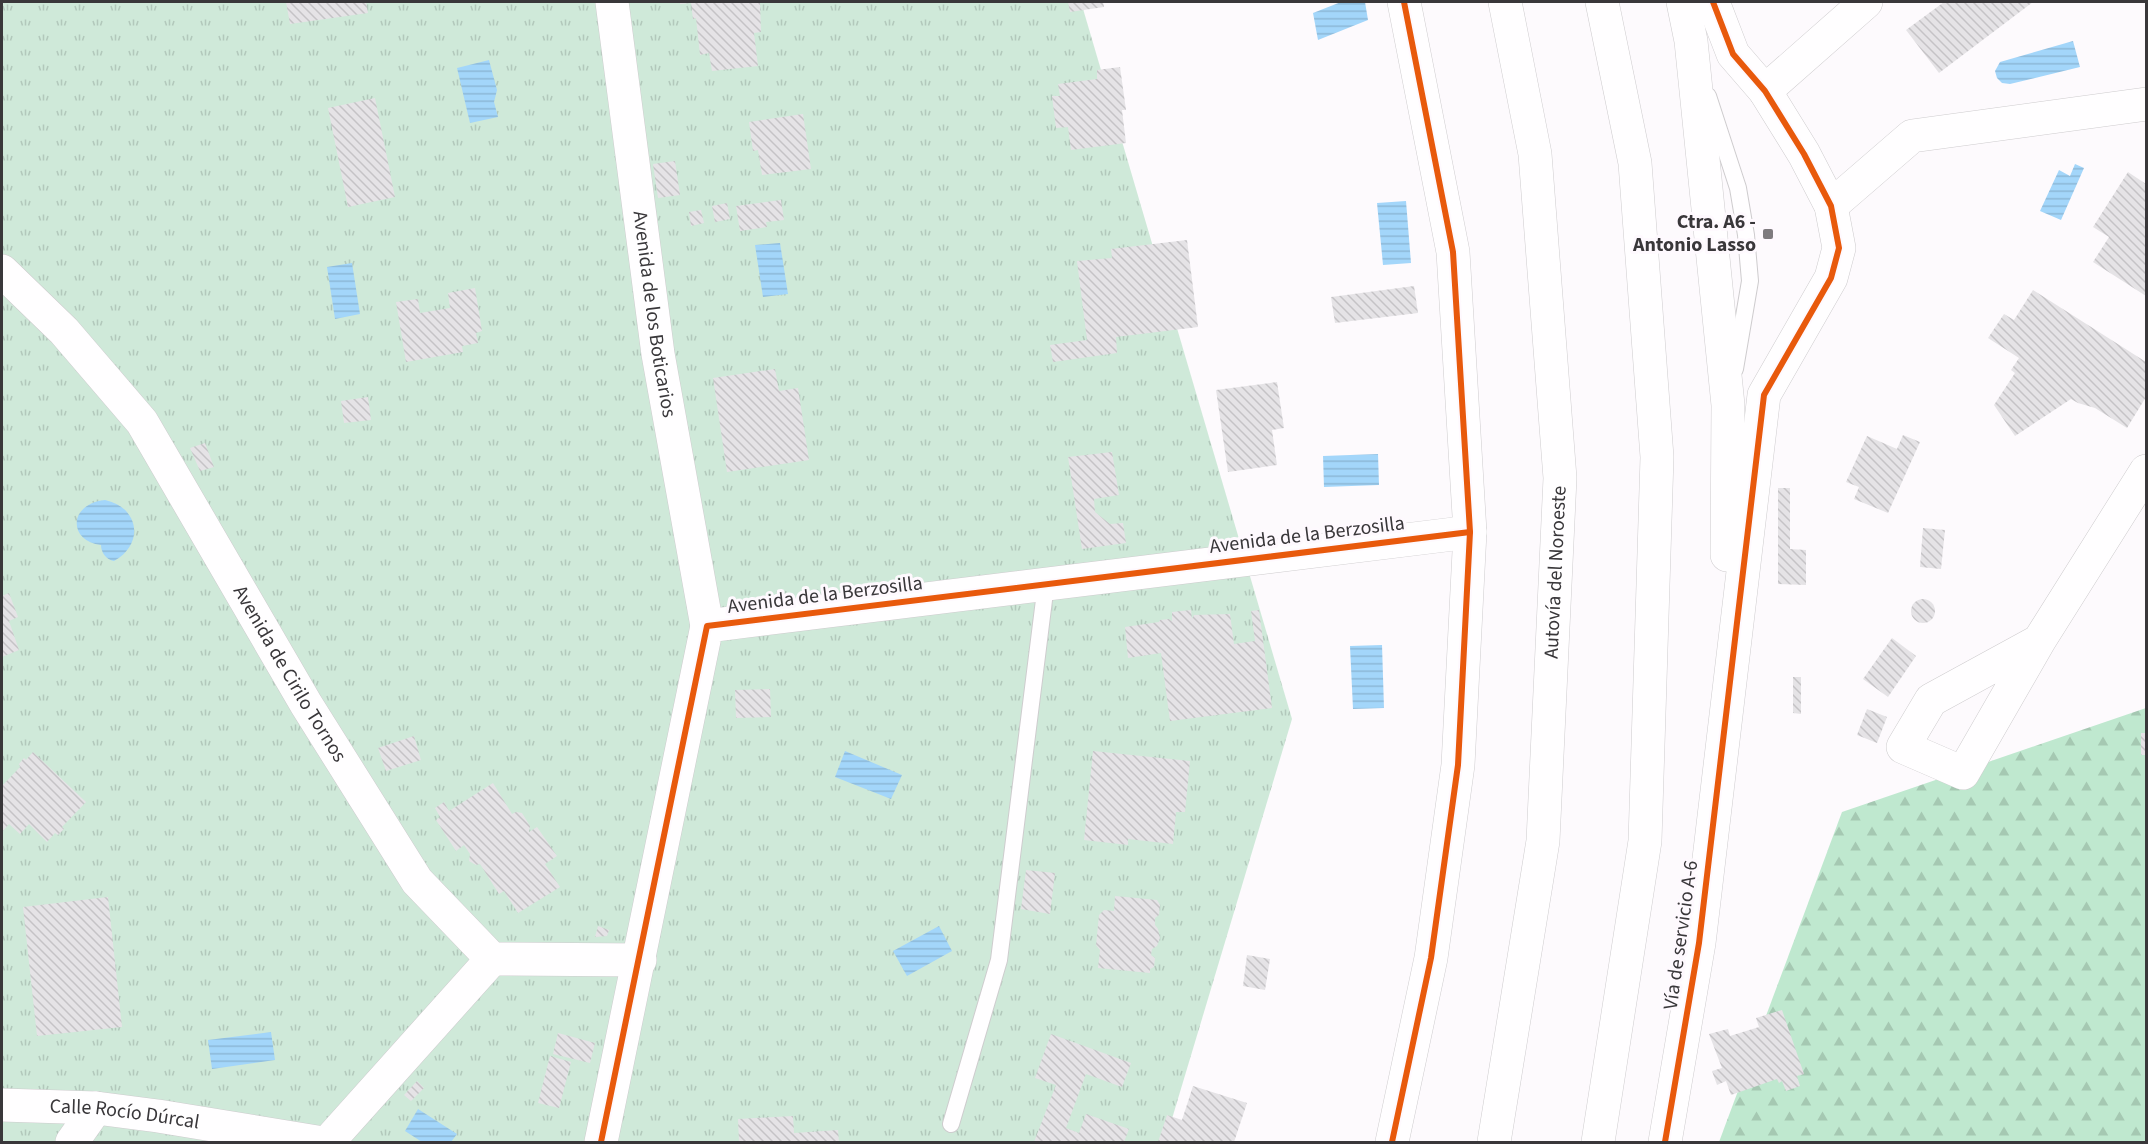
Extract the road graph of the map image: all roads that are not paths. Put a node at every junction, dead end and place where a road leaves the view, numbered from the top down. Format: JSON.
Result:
{"nodes":[{"id":1,"x":612,"y":2,"type":"edge"},
{"id":2,"x":1404,"y":2,"type":"edge"},
{"id":3,"x":1504,"y":2,"type":"edge"},
{"id":4,"x":1602,"y":2,"type":"edge"},
{"id":5,"x":1683,"y":2,"type":"edge"},
{"id":6,"x":1713,"y":2,"type":"edge"},
{"id":7,"x":1866,"y":2,"type":"edge"},
{"id":8,"x":1765,"y":91,"type":"junction"},
{"id":9,"x":2146,"y":104,"type":"edge"},
{"id":10,"x":1831,"y":206,"type":"junction"},
{"id":11,"x":2,"y":271,"type":"edge"},
{"id":12,"x":2146,"y":471,"type":"edge"},
{"id":13,"x":1470,"y":532,"type":"junction"},
{"id":14,"x":1046,"y":584,"type":"junction"},
{"id":15,"x":707,"y":626,"type":"junction"},
{"id":16,"x":2039,"y":641,"type":"dead end"},
{"id":17,"x":1725,"y":731,"type":"junction"},
{"id":18,"x":492,"y":959,"type":"junction"},
{"id":19,"x":640,"y":960,"type":"junction"},
{"id":20,"x":2,"y":1105,"type":"edge"},
{"id":21,"x":96,"y":1108,"type":"junction"},
{"id":22,"x":951,"y":1124,"type":"dead end"},
{"id":23,"x":72,"y":1143,"type":"edge"},
{"id":24,"x":317,"y":1143,"type":"edge"},
{"id":25,"x":328,"y":1143,"type":"edge"},
{"id":26,"x":601,"y":1143,"type":"edge"},
{"id":27,"x":1392,"y":1143,"type":"edge"},
{"id":28,"x":1494,"y":1143,"type":"edge"},
{"id":29,"x":1598,"y":1143,"type":"edge"},
{"id":30,"x":1665,"y":1143,"type":"edge"}],
"edges":[{"from":1,"to":15,"type":"main road","name":"Avenida de los Boticarios"},
{"from":2,"to":13,"type":"main road"},
{"from":3,"to":28,"type":"main road","name":"Autovía del Noroeste"},
{"from":4,"to":29,"type":"main road"},
{"from":5,"to":17,"type":"main road"},
{"from":6,"to":8,"type":"main road"},
{"from":7,"to":8,"type":"main road"},
{"from":8,"to":10,"type":"main road"},
{"from":9,"to":10,"type":"main road"},
{"from":10,"to":17,"type":"main road"},
{"from":11,"to":18,"type":"main road","name":"Avenida de Cirilo Tornos"},
{"from":12,"to":16,"type":"main road"},
{"from":13,"to":14,"type":"main road","name":"Avenida de la Berzosilla"},
{"from":13,"to":27,"type":"main road"},
{"from":14,"to":15,"type":"main road","name":"Avenida de la Berzosilla"},
{"from":14,"to":22,"type":"lane"},
{"from":15,"to":19,"type":"main road","name":"Avenida de la Berzosilla"},
{"from":17,"to":30,"type":"main road","name":"Vía de servicio A-6"},
{"from":18,"to":19,"type":"main road"},
{"from":18,"to":25,"type":"main road"},
{"from":19,"to":26,"type":"main road","name":"Avenida de la Berzosilla"},
{"from":20,"to":21,"type":"main road","name":"Calle Rocío Dúrcal"},
{"from":21,"to":23,"type":"main road"},
{"from":21,"to":24,"type":"main road","name":"Calle Rocío Dúrcal"}]}
